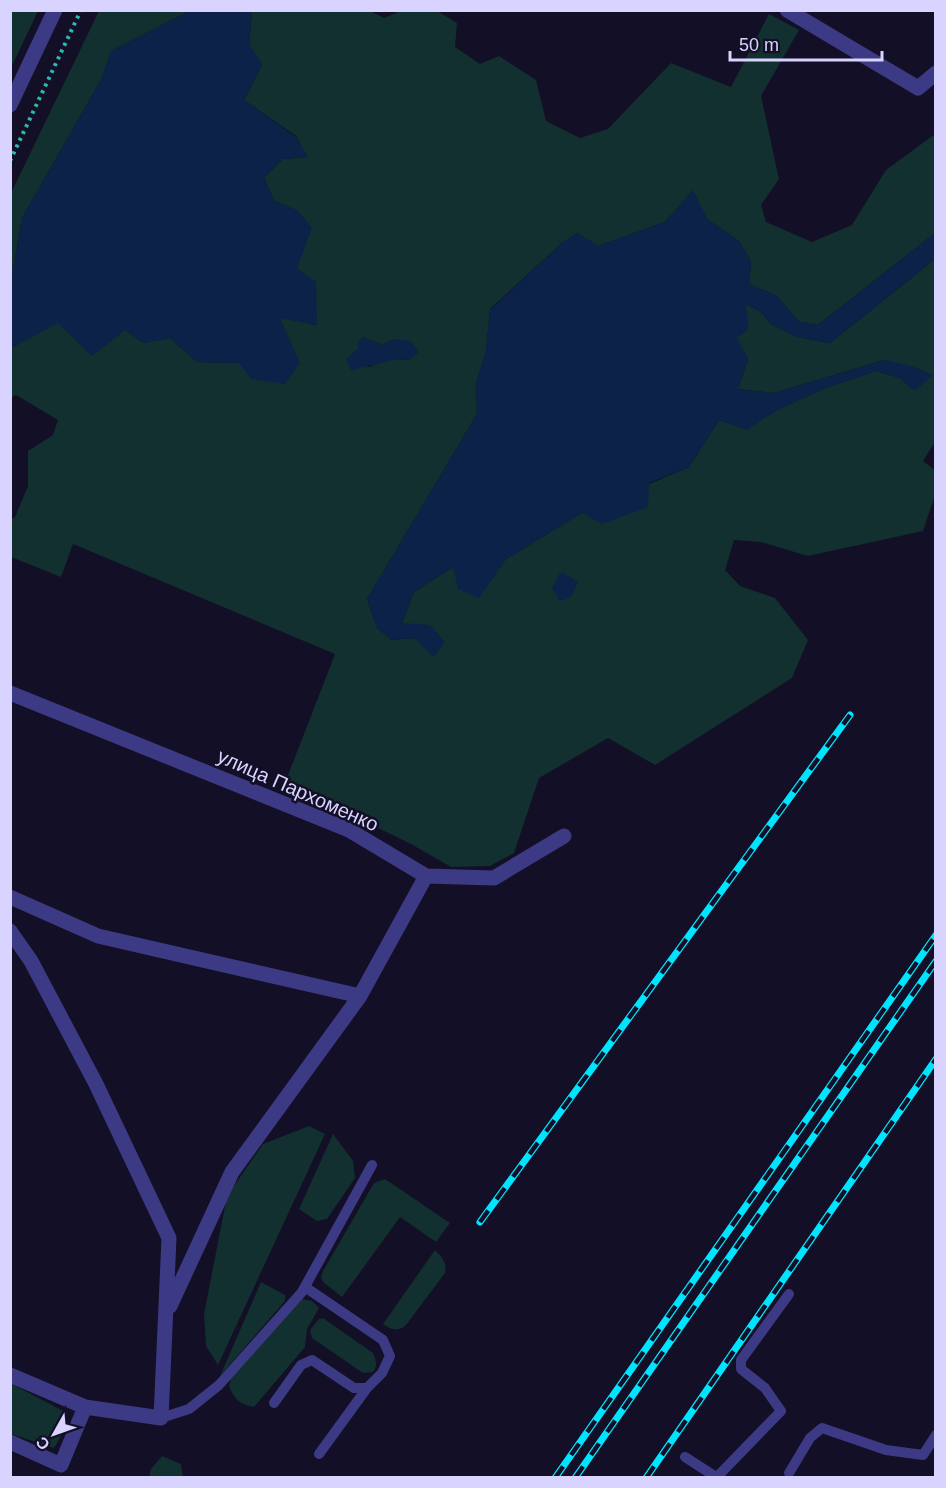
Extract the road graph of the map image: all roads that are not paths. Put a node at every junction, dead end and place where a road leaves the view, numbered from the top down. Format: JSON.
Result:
{"nodes":[{"id":1,"x":55,"y":10,"type":"edge"},
{"id":2,"x":787,"y":10,"type":"edge"},
{"id":3,"x":936,"y":72,"type":"edge"},
{"id":4,"x":10,"y":105,"type":"edge"},
{"id":5,"x":10,"y":693,"type":"edge"},
{"id":6,"x":564,"y":836,"type":"dead end"},
{"id":7,"x":426,"y":876,"type":"junction"},
{"id":8,"x":10,"y":897,"type":"edge"},
{"id":9,"x":10,"y":931,"type":"edge"},
{"id":10,"x":360,"y":996,"type":"junction"},
{"id":11,"x":372,"y":1165,"type":"dead end"},
{"id":12,"x":305,"y":1287,"type":"junction"},
{"id":13,"x":789,"y":1294,"type":"dead end"},
{"id":14,"x":166,"y":1314,"type":"junction"},
{"id":15,"x":10,"y":1375,"type":"edge"},
{"id":16,"x":367,"y":1388,"type":"junction"},
{"id":17,"x":273,"y":1403,"type":"dead end"},
{"id":18,"x":85,"y":1407,"type":"junction"},
{"id":19,"x":161,"y":1418,"type":"junction"},
{"id":20,"x":936,"y":1435,"type":"edge"},
{"id":21,"x":10,"y":1443,"type":"edge"},
{"id":22,"x":319,"y":1454,"type":"dead end"},
{"id":23,"x":685,"y":1457,"type":"dead end"},
{"id":24,"x":789,"y":1473,"type":"dead end"},
{"id":25,"x":716,"y":1477,"type":"edge"}],
"edges":[{"from":1,"to":4,"type":"street"},
{"from":2,"to":3,"type":"street"},
{"from":5,"to":7,"type":"street","name":"улица Пархоменко"},
{"from":6,"to":7,"type":"street","name":"улица Пархоменко"},
{"from":7,"to":10,"type":"street"},
{"from":8,"to":10,"type":"street"},
{"from":9,"to":14,"type":"street"},
{"from":10,"to":14,"type":"street"},
{"from":11,"to":12,"type":"lane"},
{"from":12,"to":16,"type":"lane"},
{"from":12,"to":19,"type":"lane"},
{"from":13,"to":25,"type":"lane"},
{"from":14,"to":19,"type":"street"},
{"from":15,"to":18,"type":"street"},
{"from":16,"to":17,"type":"lane"},
{"from":16,"to":22,"type":"lane"},
{"from":18,"to":19,"type":"street"},
{"from":18,"to":21,"type":"street"},
{"from":20,"to":24,"type":"lane"},
{"from":23,"to":25,"type":"lane"}]}
